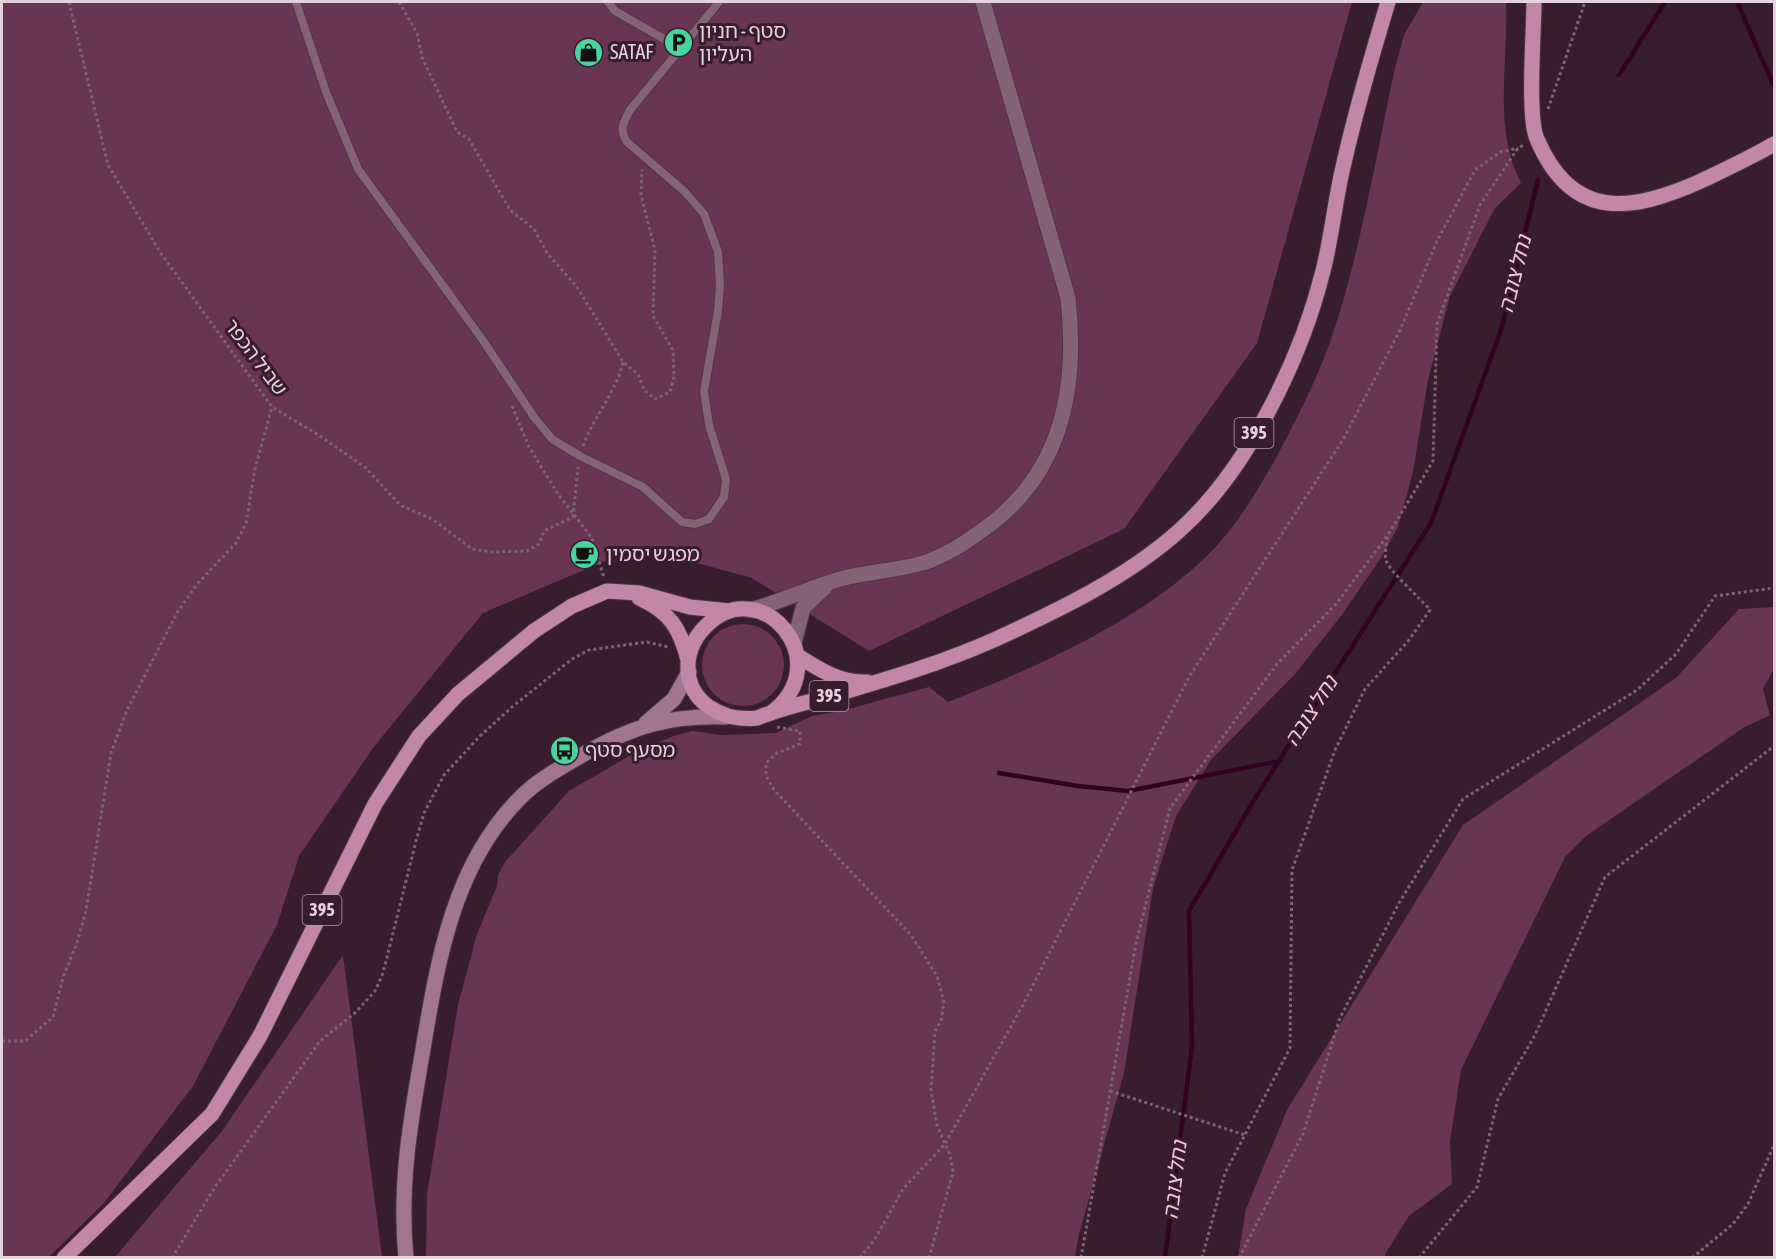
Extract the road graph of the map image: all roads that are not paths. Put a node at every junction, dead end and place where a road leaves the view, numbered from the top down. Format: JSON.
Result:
{"nodes":[{"id":1,"x":296,"y":2,"type":"edge"},
{"id":2,"x":609,"y":2,"type":"edge"},
{"id":3,"x":719,"y":2,"type":"edge"},
{"id":4,"x":983,"y":2,"type":"edge"},
{"id":5,"x":1388,"y":2,"type":"edge"},
{"id":6,"x":1534,"y":2,"type":"edge"},
{"id":7,"x":680,"y":48,"type":"junction"},
{"id":8,"x":1774,"y":144,"type":"edge"},
{"id":9,"x":844,"y":578,"type":"junction"},
{"id":10,"x":625,"y":592,"type":"junction"},
{"id":11,"x":750,"y":610,"type":"junction"},
{"id":12,"x":730,"y":611,"type":"junction"},
{"id":13,"x":796,"y":650,"type":"junction"},
{"id":14,"x":688,"y":668,"type":"junction"},
{"id":15,"x":887,"y":678,"type":"junction"},
{"id":16,"x":764,"y":715,"type":"junction"},
{"id":17,"x":726,"y":717,"type":"junction"},
{"id":18,"x":641,"y":727,"type":"junction"},
{"id":19,"x":64,"y":1257,"type":"edge"},
{"id":20,"x":406,"y":1257,"type":"edge"}],
"edges":[{"from":1,"to":7,"type":"lane"},
{"from":2,"to":7,"type":"lane"},
{"from":3,"to":7,"type":"lane"},
{"from":4,"to":9,"type":"street"},
{"from":5,"to":15,"type":"main road","number":"395"},
{"from":6,"to":8,"type":"main road"},
{"from":9,"to":11,"type":"street"},
{"from":9,"to":13,"type":"street"},
{"from":10,"to":12,"type":"main road","number":"395"},
{"from":10,"to":14,"type":"main road","number":"395"},
{"from":10,"to":19,"type":"main road","number":"395"},
{"from":11,"to":12,"type":"main road","number":"395"},
{"from":11,"to":13,"type":"main road","number":"395"},
{"from":12,"to":14,"type":"main road","number":"395"},
{"from":13,"to":15,"type":"main road","number":"395"},
{"from":13,"to":16,"type":"main road","number":"395"},
{"from":14,"to":17,"type":"main road","number":"395"},
{"from":14,"to":18,"type":"main road"},
{"from":15,"to":16,"type":"main road","number":"395"},
{"from":16,"to":17,"type":"main road","number":"395"},
{"from":17,"to":18,"type":"main road"},
{"from":18,"to":20,"type":"main road"}]}
